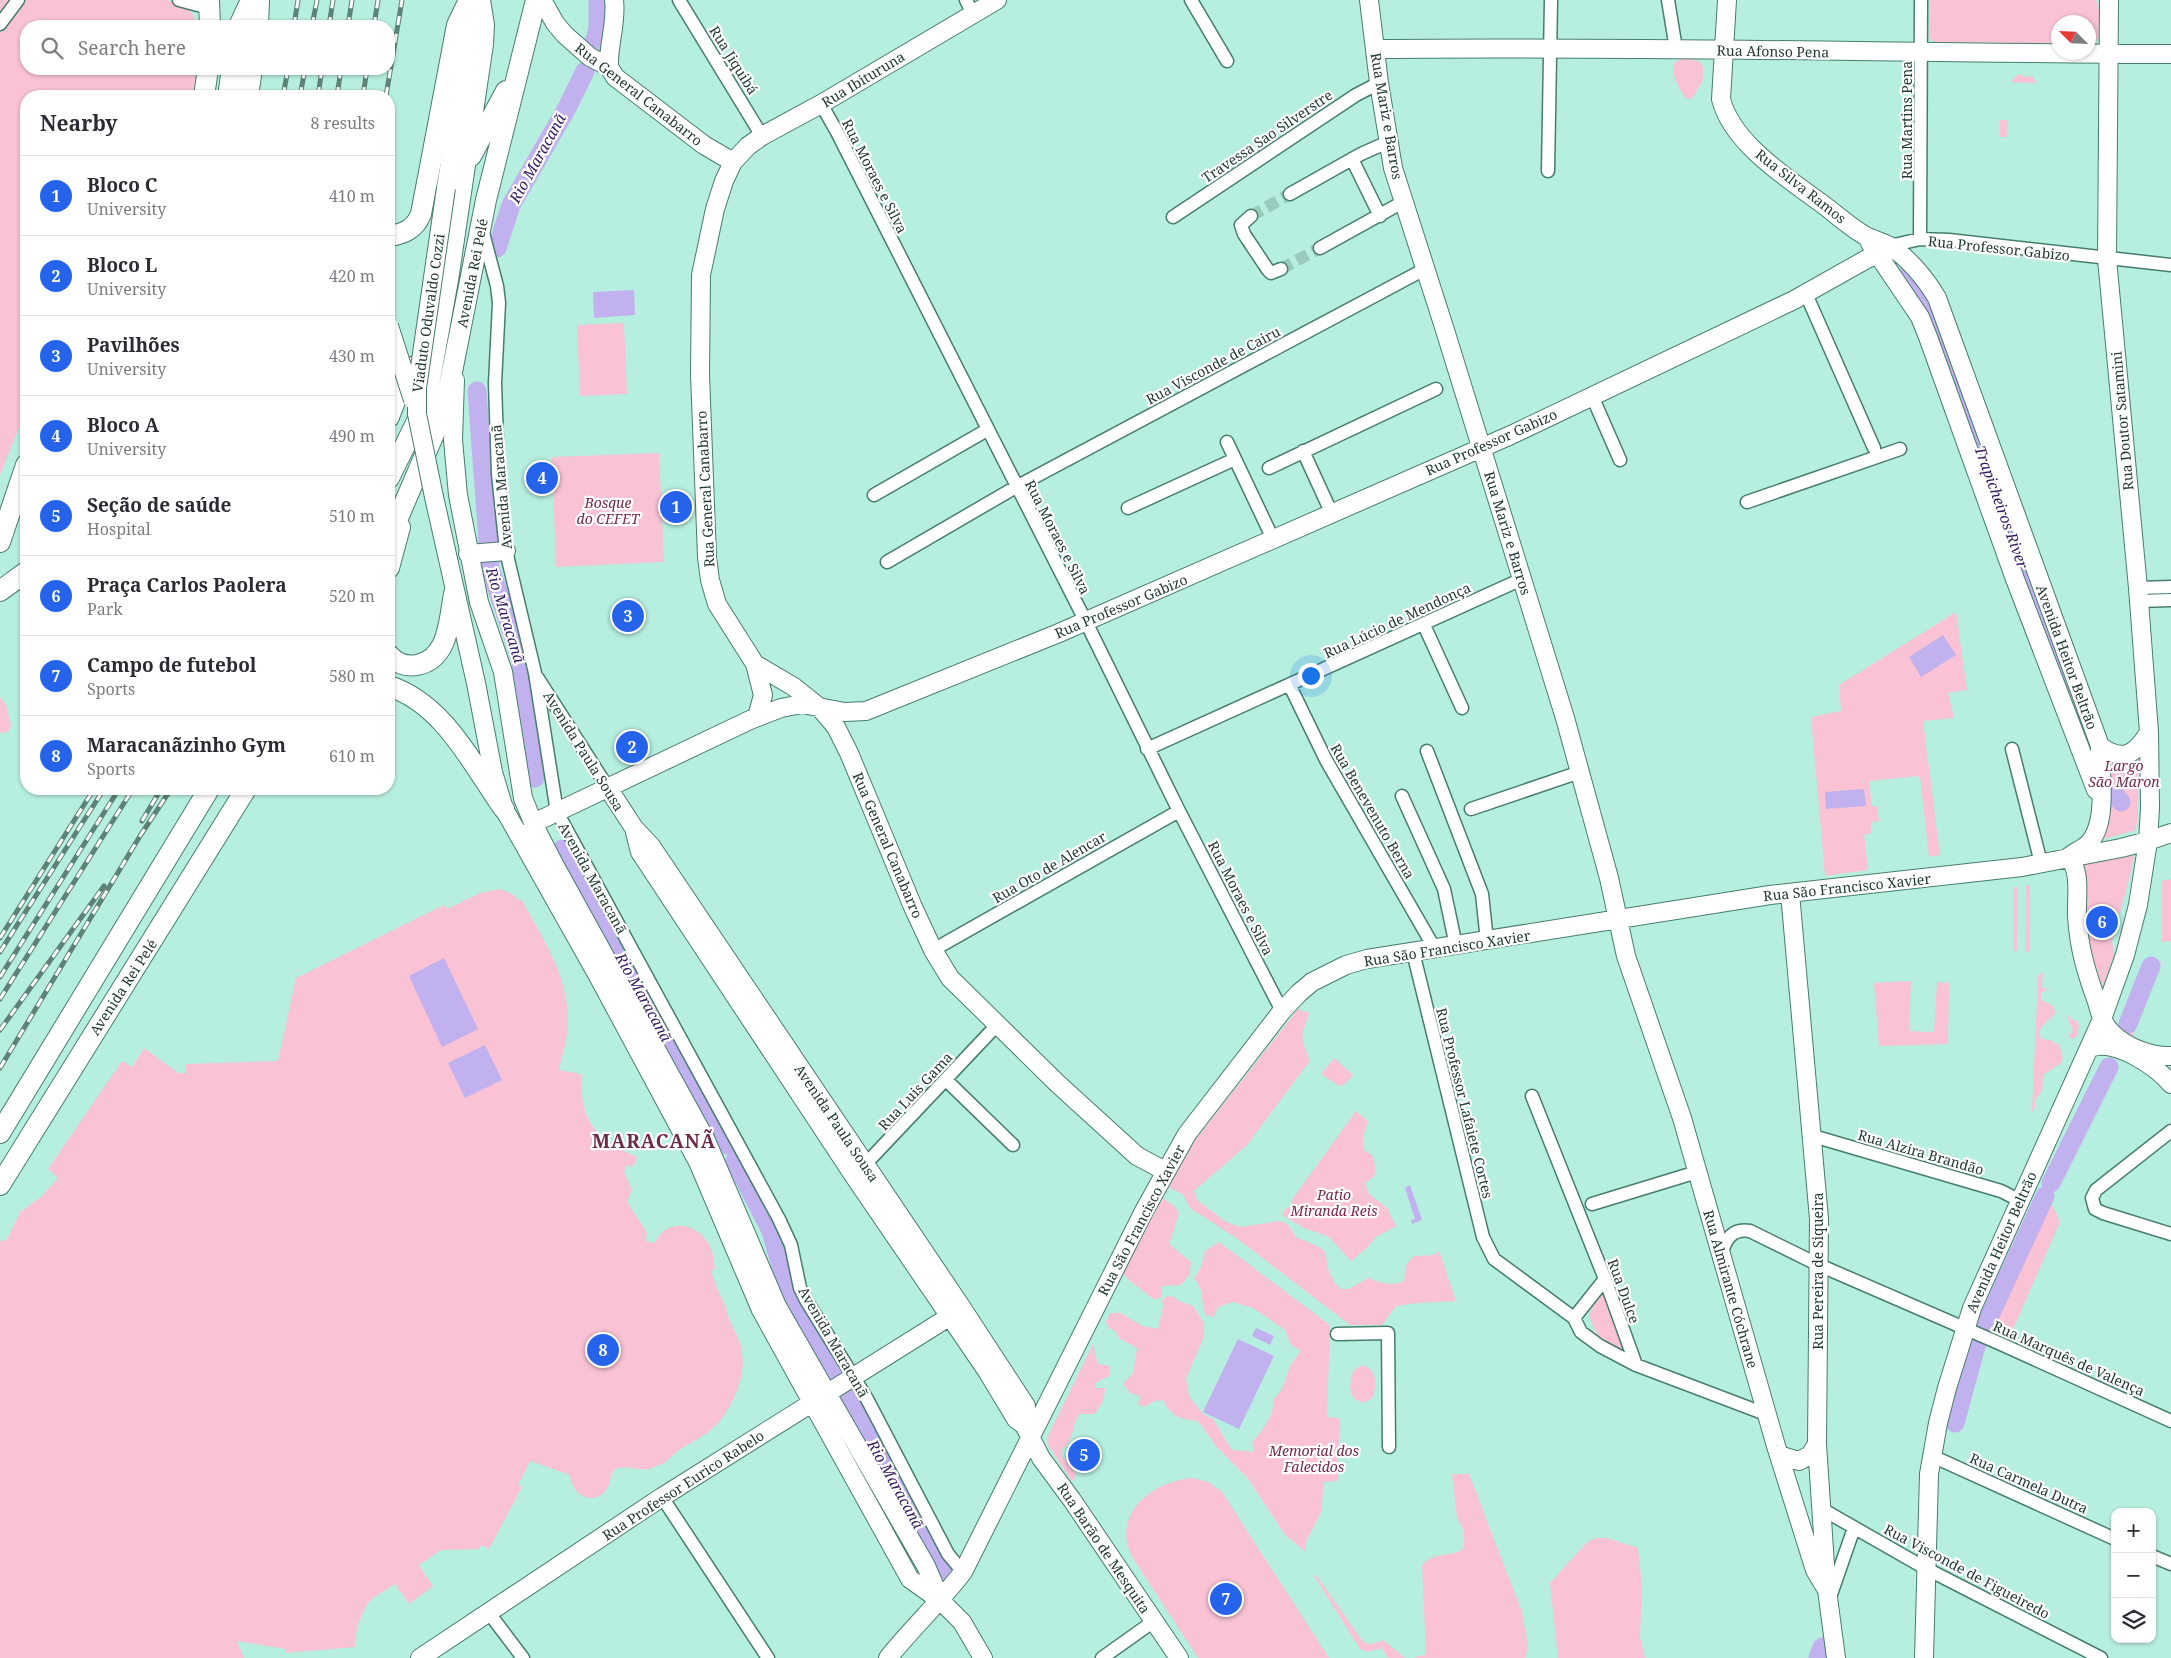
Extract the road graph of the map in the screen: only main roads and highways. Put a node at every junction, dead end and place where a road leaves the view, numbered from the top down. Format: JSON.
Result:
{"nodes":[{"id":1,"x":251,"y":0,"type":"edge"},
{"id":2,"x":259,"y":0,"type":"edge"},
{"id":3,"x":469,"y":0,"type":"edge"},
{"id":4,"x":480,"y":0,"type":"edge"},
{"id":5,"x":536,"y":0,"type":"edge"},
{"id":6,"x":245,"y":20,"type":"edge"},
{"id":7,"x":246,"y":20,"type":"edge"},
{"id":8,"x":518,"y":69,"type":"junction"},
{"id":9,"x":207,"y":75,"type":"edge"},
{"id":10,"x":231,"y":75,"type":"edge"},
{"id":11,"x":251,"y":75,"type":"edge"},
{"id":12,"x":205,"y":90,"type":"edge"},
{"id":13,"x":229,"y":90,"type":"edge"},
{"id":14,"x":249,"y":90,"type":"edge"},
{"id":15,"x":462,"y":173,"type":"junction"},
{"id":16,"x":395,"y":235,"type":"edge"},
{"id":17,"x":439,"y":332,"type":"junction"},
{"id":18,"x":395,"y":404,"type":"edge"},
{"id":19,"x":395,"y":465,"type":"edge"},
{"id":20,"x":20,"y":485,"type":"edge"},
{"id":21,"x":20,"y":498,"type":"edge"},
{"id":22,"x":13,"y":508,"type":"junction"},
{"id":23,"x":404,"y":508,"type":"junction"},
{"id":24,"x":395,"y":527,"type":"edge"},
{"id":25,"x":0,"y":542,"type":"edge"},
{"id":26,"x":395,"y":544,"type":"edge"},
{"id":27,"x":20,"y":576,"type":"edge"},
{"id":28,"x":0,"y":591,"type":"edge"},
{"id":29,"x":454,"y":594,"type":"road end"},
{"id":30,"x":395,"y":660,"type":"edge"},
{"id":31,"x":395,"y":688,"type":"edge"},
{"id":32,"x":205,"y":795,"type":"edge"},
{"id":33,"x":242,"y":795,"type":"edge"},
{"id":34,"x":504,"y":808,"type":"road end"},
{"id":35,"x":0,"y":1133,"type":"edge"},
{"id":36,"x":0,"y":1185,"type":"edge"}],
"edges":[{"from":1,"to":6,"type":"main road"},
{"from":2,"to":7,"type":"main road"},
{"from":3,"to":16,"type":"main road"},
{"from":4,"to":15,"type":"main road","name":"Avenida Rei Pelé"},
{"from":5,"to":8,"type":"main road","name":"Avenida Rei Pelé"},
{"from":8,"to":15,"type":"main road"},
{"from":8,"to":23,"type":"main road","name":"Avenida Rei Pelé"},
{"from":9,"to":12,"type":"main road"},
{"from":10,"to":13,"type":"main road"},
{"from":11,"to":14,"type":"main road"},
{"from":15,"to":17,"type":"main road","name":"Avenida Rei Pelé"},
{"from":17,"to":18,"type":"main road"},
{"from":17,"to":19,"type":"main road","name":"Avenida Rei Pelé"},
{"from":20,"to":22,"type":"main road"},
{"from":21,"to":22,"type":"main road"},
{"from":22,"to":25,"type":"main road"},
{"from":23,"to":24,"type":"main road","name":"Avenida Rei Pelé"},
{"from":23,"to":26,"type":"main road"},
{"from":27,"to":28,"type":"main road"},
{"from":29,"to":30,"type":"main road"},
{"from":31,"to":34,"type":"main road"},
{"from":32,"to":35,"type":"main road","name":"Avenida Rei Pelé"},
{"from":33,"to":36,"type":"main road","name":"Avenida Rei Pelé"}]}
